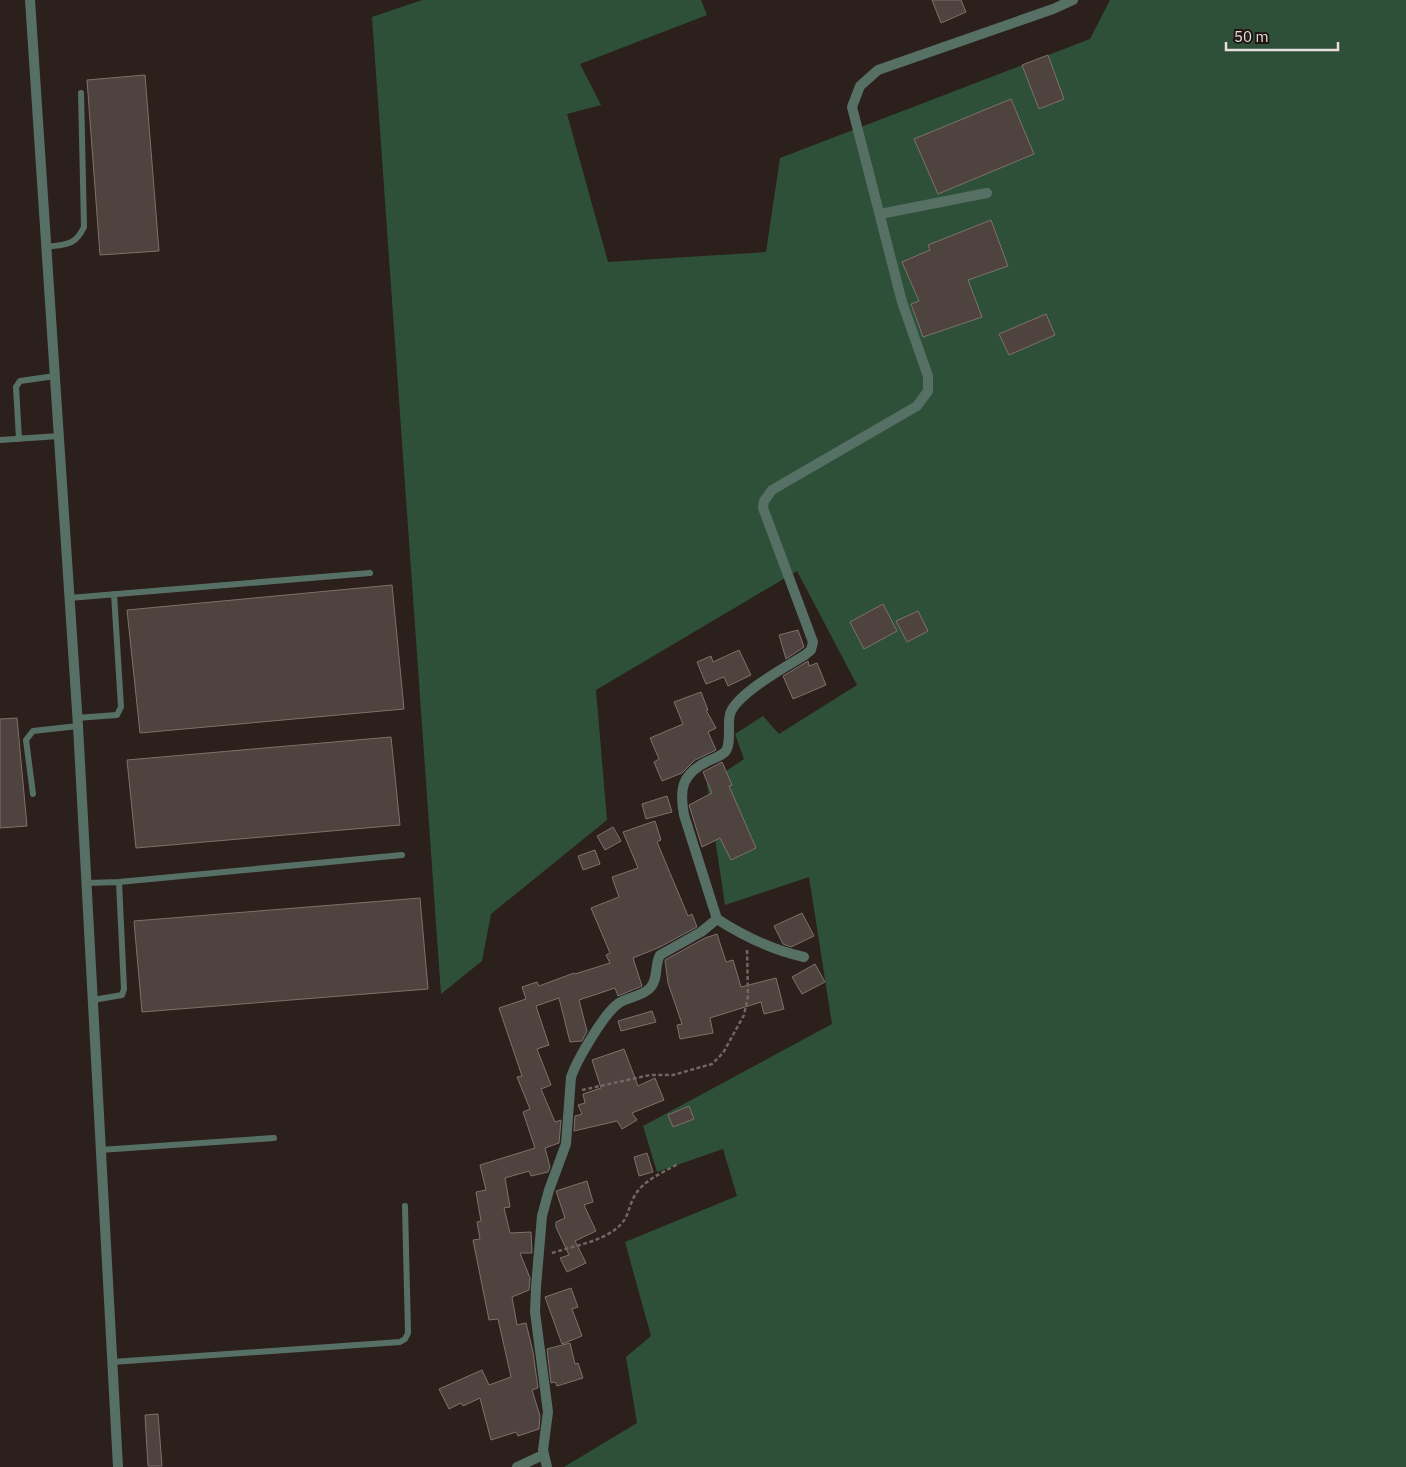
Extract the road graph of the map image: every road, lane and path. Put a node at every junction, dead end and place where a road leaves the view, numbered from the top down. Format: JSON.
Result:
{"nodes":[{"id":1,"x":30,"y":0,"type":"edge"},
{"id":2,"x":1073,"y":0,"type":"edge"},
{"id":3,"x":81,"y":93,"type":"dead end"},
{"id":4,"x":987,"y":193,"type":"dead end"},
{"id":5,"x":880,"y":214,"type":"junction"},
{"id":6,"x":47,"y":247,"type":"junction"},
{"id":7,"x":55,"y":376,"type":"junction"},
{"id":8,"x":59,"y":436,"type":"junction"},
{"id":9,"x":19,"y":439,"type":"junction"},
{"id":10,"x":0,"y":440,"type":"edge"},
{"id":11,"x":370,"y":573,"type":"dead end"},
{"id":12,"x":114,"y":594,"type":"junction"},
{"id":13,"x":69,"y":598,"type":"junction"},
{"id":14,"x":77,"y":722,"type":"junction"},
{"id":15,"x":33,"y":794,"type":"dead end"},
{"id":16,"x":402,"y":855,"type":"dead end"},
{"id":17,"x":119,"y":882,"type":"junction"},
{"id":18,"x":86,"y":883,"type":"junction"},
{"id":19,"x":717,"y":919,"type":"junction"},
{"id":20,"x":746,"y":938,"type":"junction"},
{"id":21,"x":804,"y":958,"type":"dead end"},
{"id":22,"x":93,"y":1000,"type":"junction"},
{"id":23,"x":570,"y":1093,"type":"junction"},
{"id":24,"x":274,"y":1138,"type":"dead end"},
{"id":25,"x":100,"y":1150,"type":"junction"},
{"id":26,"x":678,"y":1164,"type":"dead end"},
{"id":27,"x":405,"y":1206,"type":"dead end"},
{"id":28,"x":538,"y":1257,"type":"junction"},
{"id":29,"x":112,"y":1362,"type":"junction"},
{"id":30,"x":543,"y":1455,"type":"junction"},
{"id":31,"x":118,"y":1467,"type":"edge"},
{"id":32,"x":517,"y":1467,"type":"edge"},
{"id":33,"x":547,"y":1467,"type":"edge"}],
"edges":[{"from":1,"to":6,"type":"street"},
{"from":2,"to":5,"type":"street"},
{"from":3,"to":6,"type":"lane"},
{"from":4,"to":5,"type":"street"},
{"from":5,"to":19,"type":"street"},
{"from":6,"to":7,"type":"street"},
{"from":7,"to":8,"type":"street"},
{"from":7,"to":9,"type":"lane"},
{"from":8,"to":9,"type":"lane"},
{"from":8,"to":13,"type":"street"},
{"from":9,"to":10,"type":"lane"},
{"from":11,"to":12,"type":"lane"},
{"from":12,"to":13,"type":"lane"},
{"from":12,"to":14,"type":"lane"},
{"from":13,"to":14,"type":"street"},
{"from":14,"to":15,"type":"lane"},
{"from":14,"to":18,"type":"street"},
{"from":16,"to":17,"type":"lane"},
{"from":17,"to":18,"type":"lane"},
{"from":17,"to":22,"type":"lane"},
{"from":18,"to":22,"type":"street"},
{"from":19,"to":20,"type":"street"},
{"from":19,"to":23,"type":"street"},
{"from":20,"to":21,"type":"street"},
{"from":20,"to":23,"type":"path"},
{"from":22,"to":25,"type":"street"},
{"from":23,"to":28,"type":"street"},
{"from":24,"to":25,"type":"lane"},
{"from":25,"to":29,"type":"street"},
{"from":26,"to":28,"type":"path"},
{"from":27,"to":29,"type":"lane"},
{"from":28,"to":30,"type":"street"},
{"from":29,"to":31,"type":"street"},
{"from":30,"to":32,"type":"street"},
{"from":30,"to":33,"type":"street"}]}
